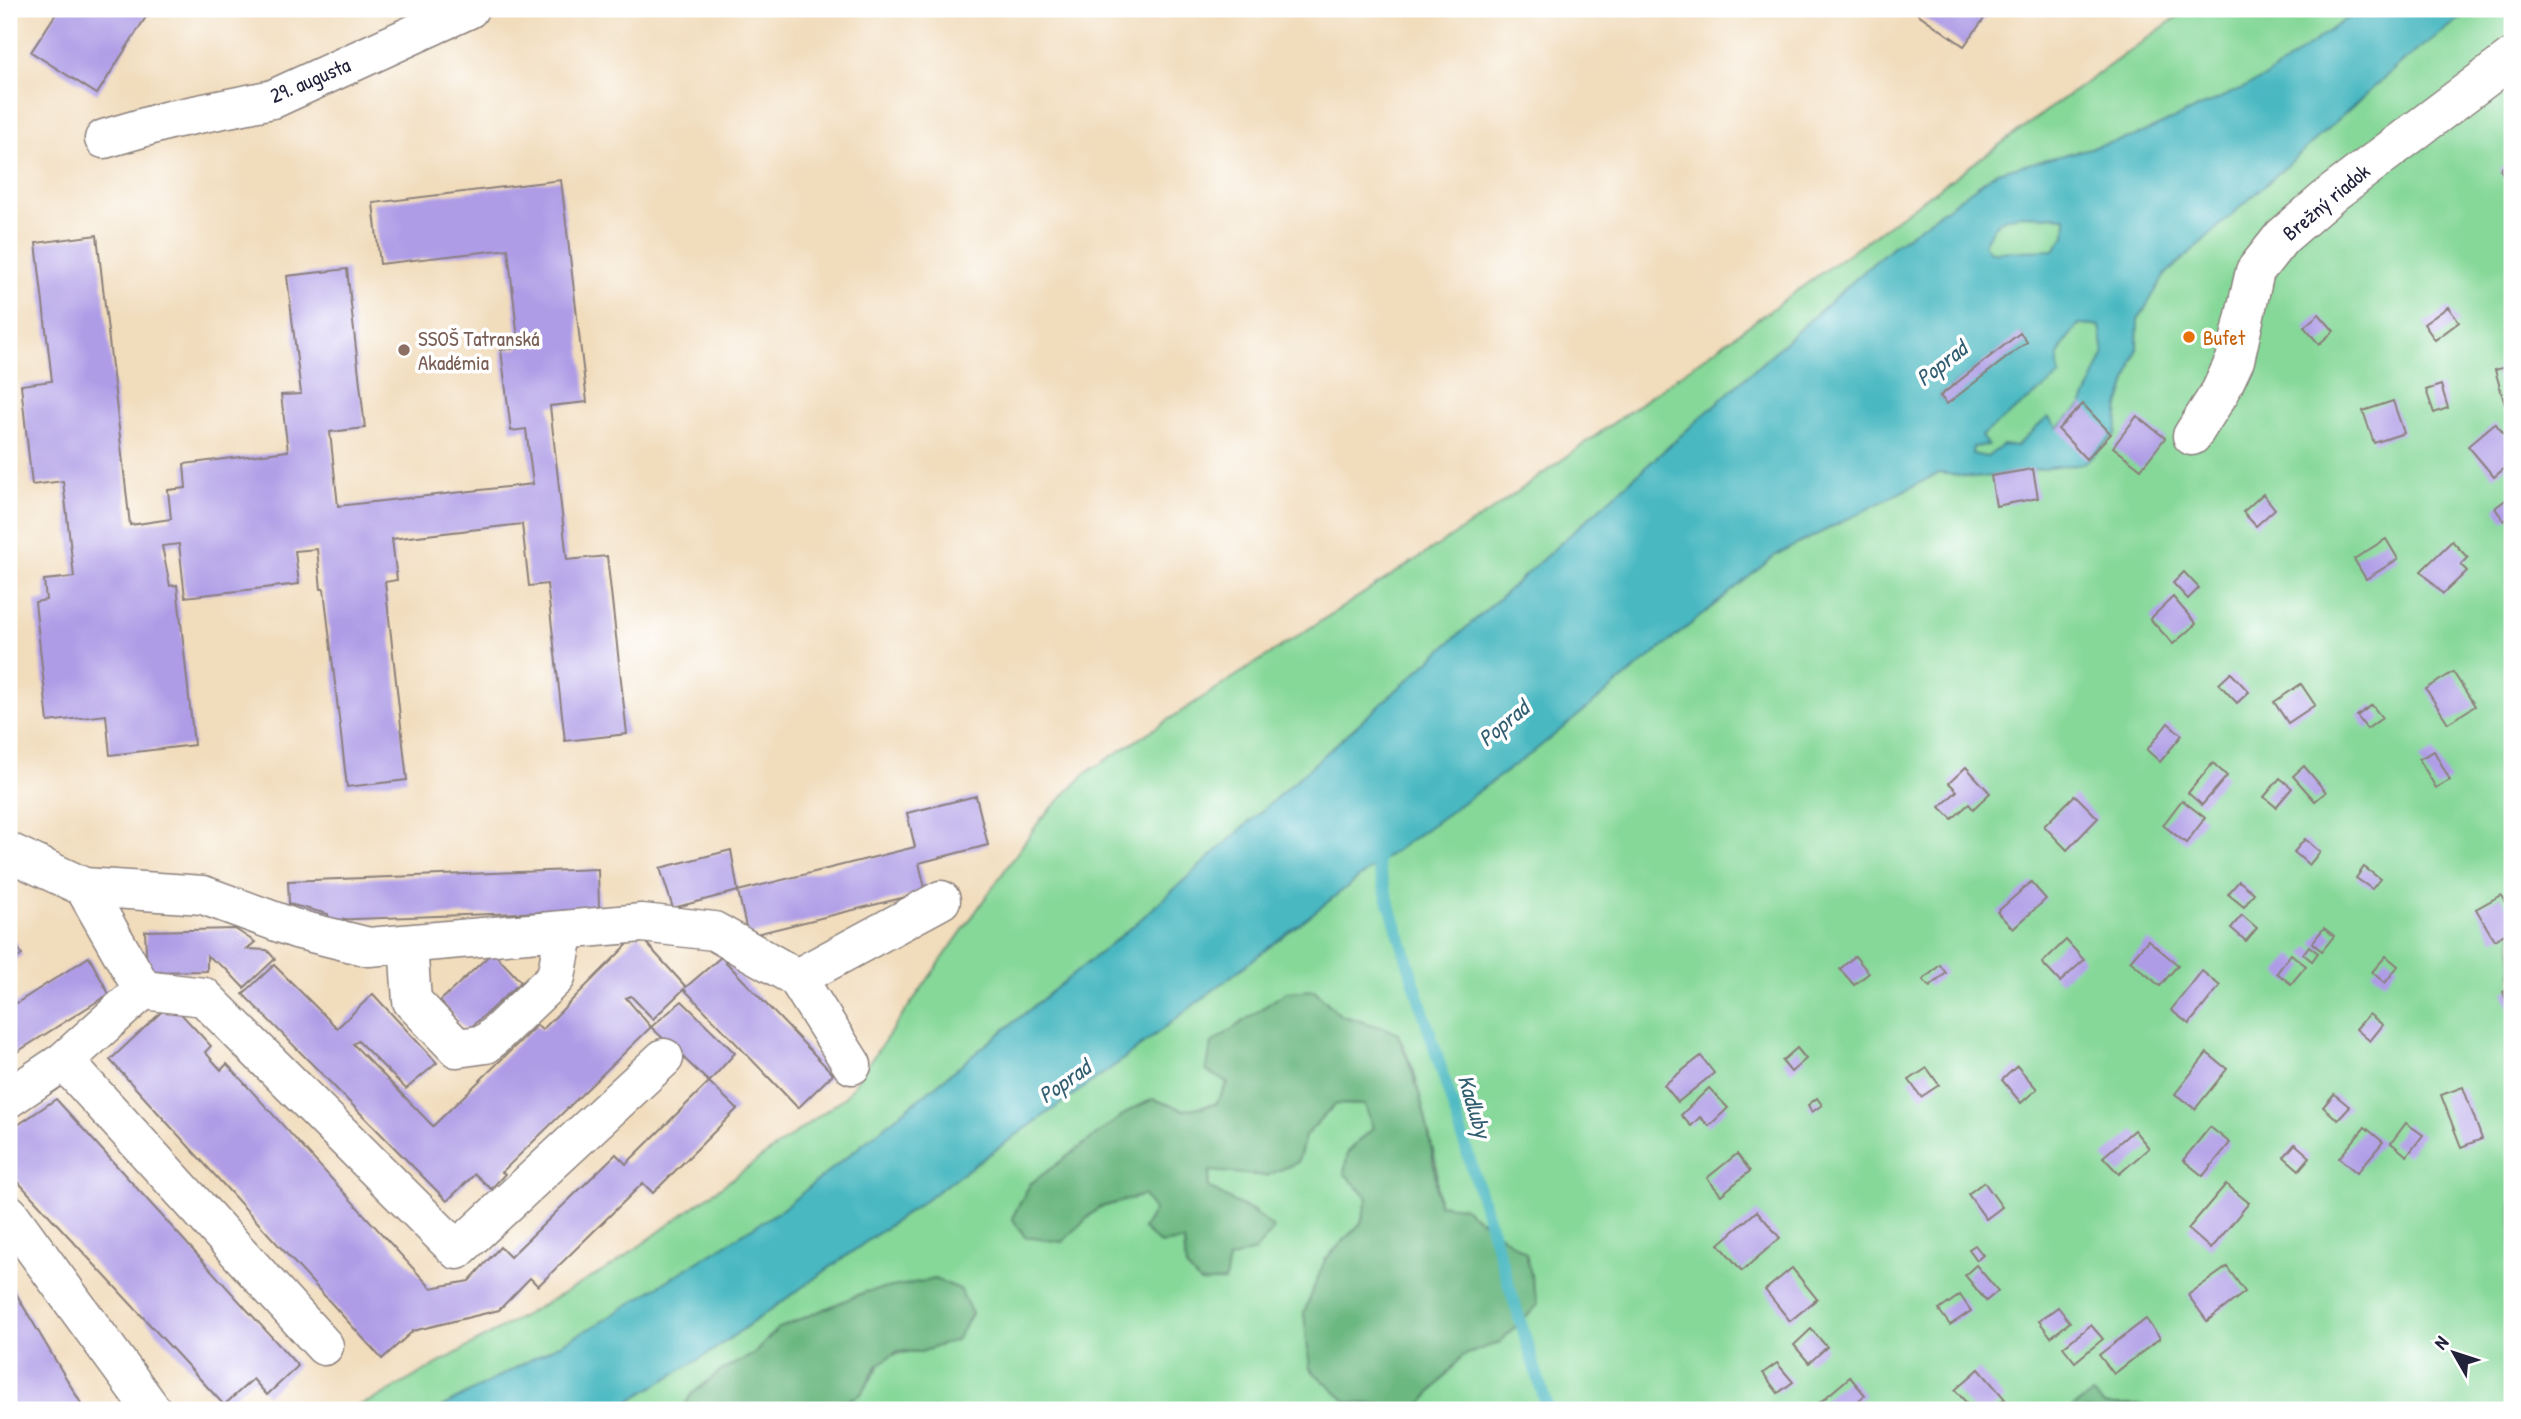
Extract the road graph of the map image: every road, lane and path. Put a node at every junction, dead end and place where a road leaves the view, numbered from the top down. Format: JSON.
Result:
{"nodes":[{"id":1,"x":469,"y":9,"type":"edge"},
{"id":2,"x":2512,"y":58,"type":"edge"},
{"id":3,"x":104,"y":139,"type":"dead end"},
{"id":4,"x":2192,"y":436,"type":"dead end"},
{"id":5,"x":9,"y":852,"type":"edge"},
{"id":6,"x":84,"y":887,"type":"junction"},
{"id":7,"x":941,"y":900,"type":"dead end"},
{"id":8,"x":565,"y":930,"type":"junction"},
{"id":9,"x":408,"y":944,"type":"junction"},
{"id":10,"x":797,"y":978,"type":"junction"},
{"id":11,"x":143,"y":990,"type":"junction"},
{"id":12,"x":664,"y":1058,"type":"dead end"},
{"id":13,"x":64,"y":1061,"type":"junction"},
{"id":14,"x":852,"y":1065,"type":"dead end"},
{"id":15,"x":9,"y":1098,"type":"edge"},
{"id":16,"x":9,"y":1214,"type":"edge"},
{"id":17,"x":324,"y":1346,"type":"dead end"},
{"id":18,"x":152,"y":1410,"type":"edge"}],
"edges":[{"from":1,"to":3,"type":"street","name":"29. augusta"},
{"from":2,"to":4,"type":"street","name":"Brežný riadok"},
{"from":5,"to":6,"type":"street"},
{"from":6,"to":9,"type":"street"},
{"from":6,"to":11,"type":"street"},
{"from":7,"to":10,"type":"street"},
{"from":8,"to":9,"type":"street"},
{"from":8,"to":9,"type":"street"},
{"from":8,"to":10,"type":"street"},
{"from":10,"to":14,"type":"street"},
{"from":11,"to":12,"type":"street"},
{"from":11,"to":13,"type":"street"},
{"from":13,"to":15,"type":"street"},
{"from":13,"to":17,"type":"street"},
{"from":16,"to":18,"type":"street"}]}
